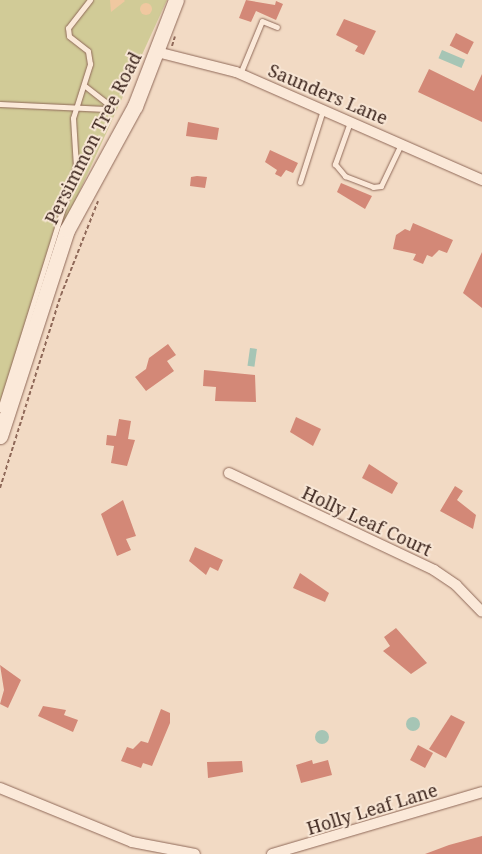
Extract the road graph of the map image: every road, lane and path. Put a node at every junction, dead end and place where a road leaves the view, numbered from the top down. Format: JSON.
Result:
{"nodes":[{"id":1,"x":90,"y":0,"type":"edge"},
{"id":2,"x":176,"y":0,"type":"edge"},
{"id":3,"x":277,"y":27,"type":"dead end"},
{"id":4,"x":176,"y":30,"type":"dead end"},
{"id":5,"x":163,"y":53,"type":"junction"},
{"id":6,"x":240,"y":74,"type":"junction"},
{"id":7,"x":85,"y":86,"type":"junction"},
{"id":8,"x":0,"y":104,"type":"edge"},
{"id":9,"x":77,"y":106,"type":"junction"},
{"id":10,"x":323,"y":110,"type":"junction"},
{"id":11,"x":351,"y":122,"type":"junction"},
{"id":12,"x":401,"y":144,"type":"junction"},
{"id":13,"x":482,"y":180,"type":"edge"},
{"id":14,"x":300,"y":182,"type":"dead end"},
{"id":15,"x":99,"y":198,"type":"dead end"},
{"id":16,"x":0,"y":409,"type":"edge"},
{"id":17,"x":0,"y":436,"type":"edge"},
{"id":18,"x":229,"y":473,"type":"dead end"},
{"id":19,"x":0,"y":488,"type":"edge"},
{"id":20,"x":482,"y":612,"type":"edge"},
{"id":21,"x":0,"y":788,"type":"edge"},
{"id":22,"x":482,"y":792,"type":"edge"},
{"id":23,"x":188,"y":854,"type":"edge"},
{"id":24,"x":195,"y":854,"type":"edge"},
{"id":25,"x":272,"y":854,"type":"edge"}],
"edges":[{"from":1,"to":7,"type":"lane"},
{"from":2,"to":5,"type":"main road","name":"Persimmon Tree Road"},
{"from":3,"to":6,"type":"lane"},
{"from":4,"to":5,"type":"path"},
{"from":5,"to":6,"type":"street","name":"Saunders Lane"},
{"from":5,"to":17,"type":"main road","name":"Persimmon Tree Road"},
{"from":6,"to":10,"type":"street","name":"Saunders Lane"},
{"from":7,"to":9,"type":"lane"},
{"from":7,"to":9,"type":"lane"},
{"from":8,"to":9,"type":"lane"},
{"from":9,"to":16,"type":"lane"},
{"from":10,"to":11,"type":"street","name":"Saunders Lane"},
{"from":10,"to":14,"type":"lane"},
{"from":11,"to":12,"type":"street","name":"Saunders Lane"},
{"from":11,"to":12,"type":"lane"},
{"from":12,"to":13,"type":"street","name":"Saunders Lane"},
{"from":15,"to":19,"type":"path"},
{"from":18,"to":20,"type":"street","name":"Holly Leaf Court"},
{"from":21,"to":23,"type":"street"},
{"from":22,"to":25,"type":"street","name":"Holly Leaf Lane"},
{"from":23,"to":24,"type":"street"}]}
